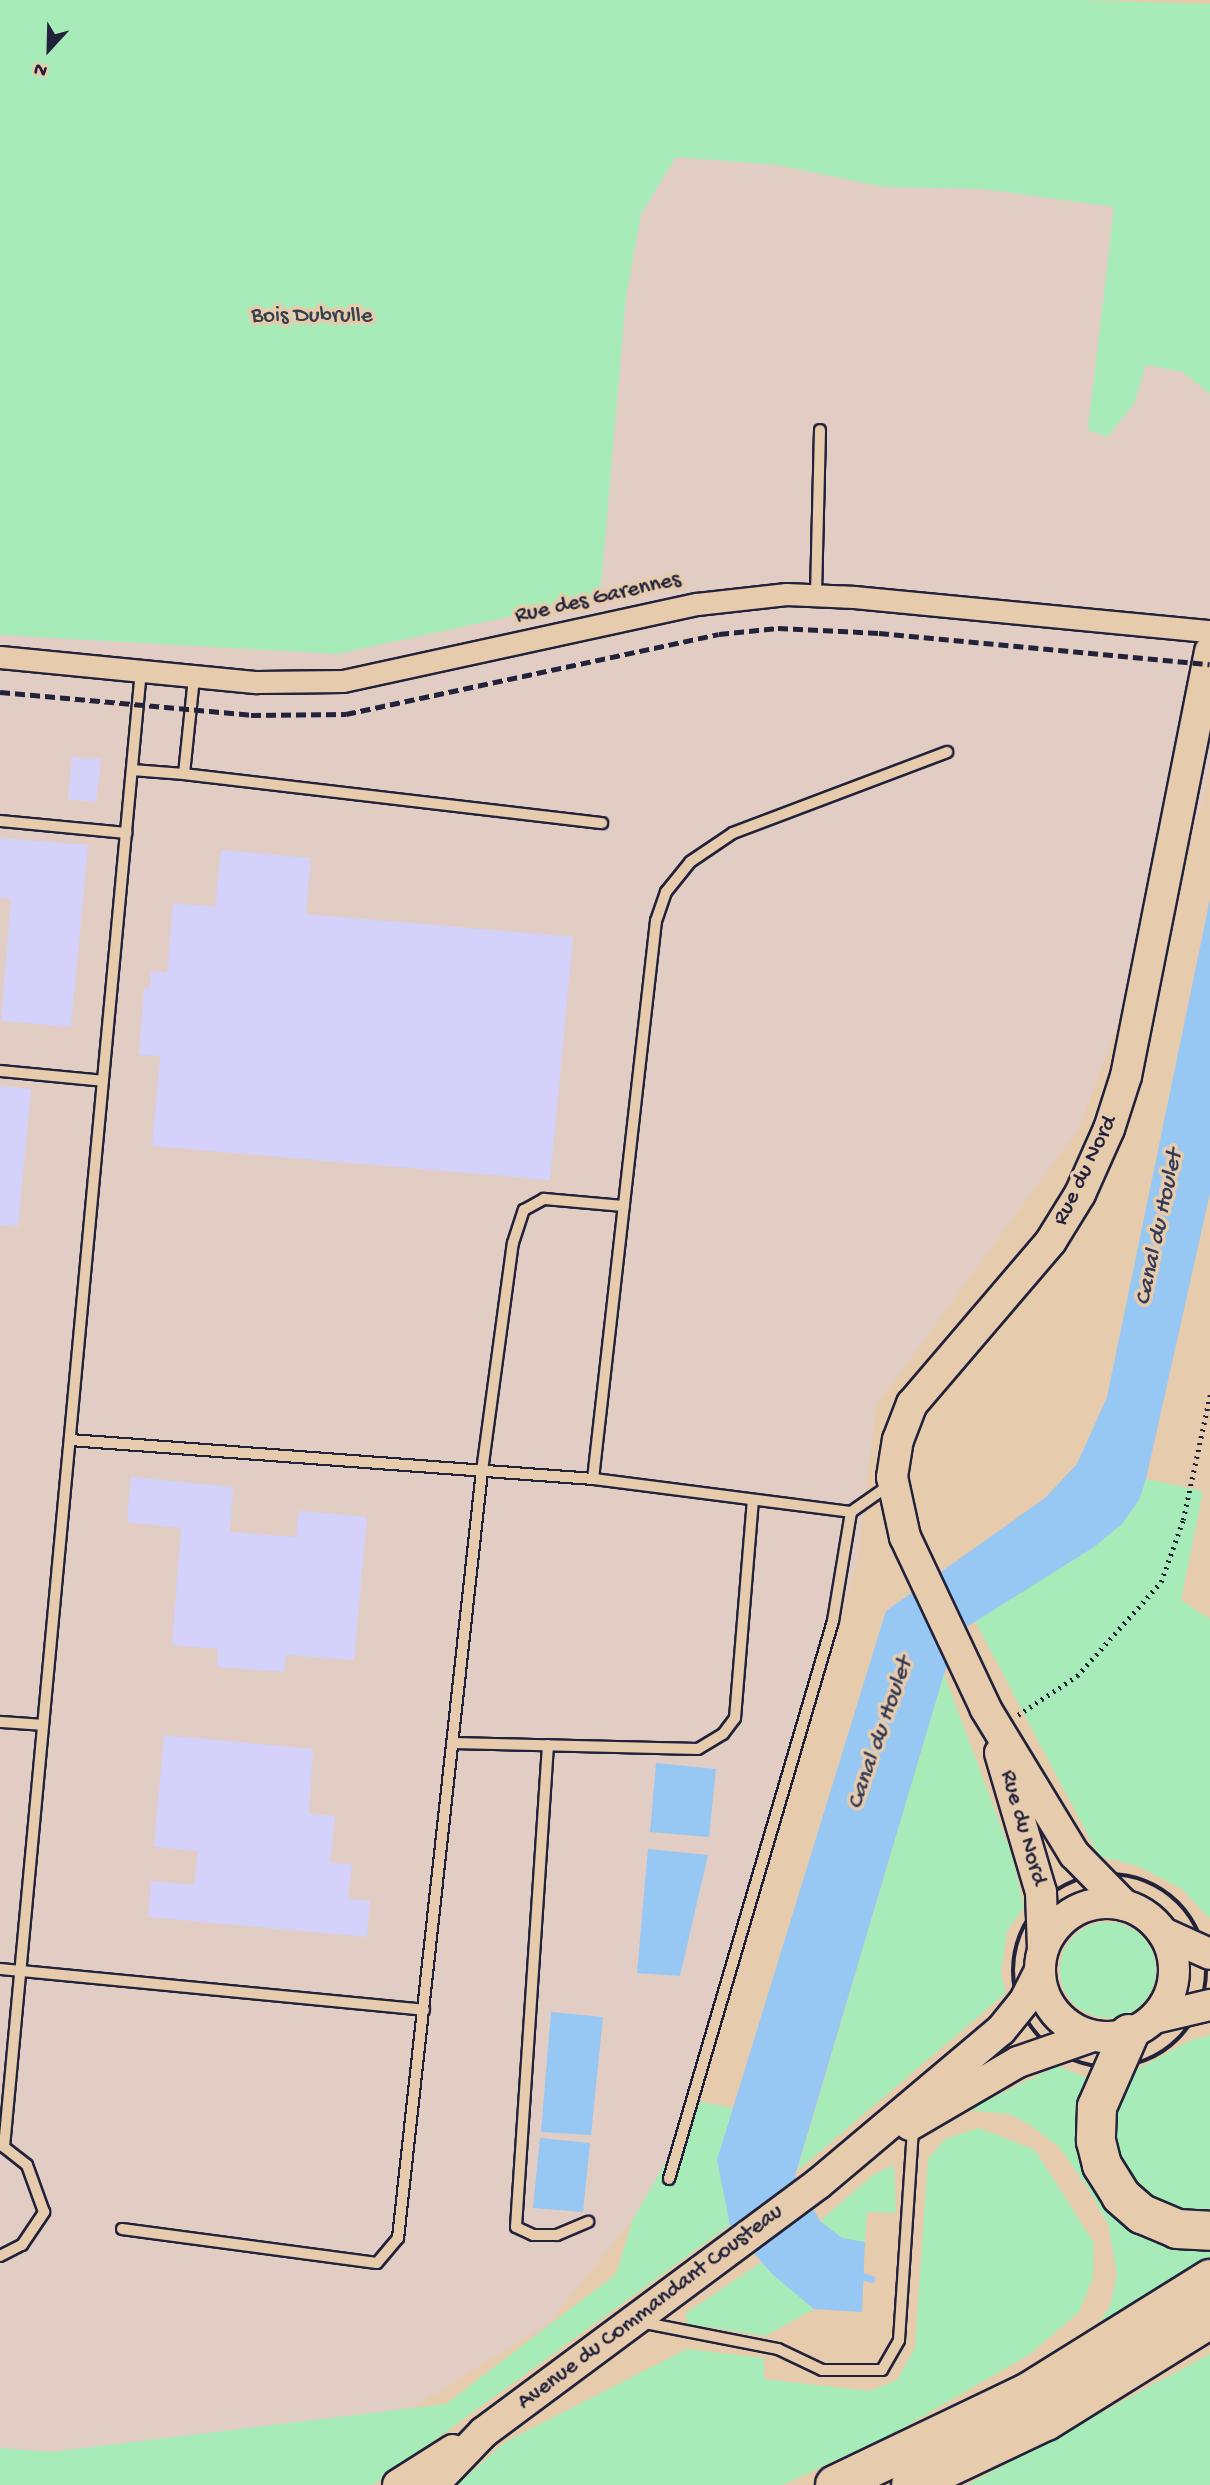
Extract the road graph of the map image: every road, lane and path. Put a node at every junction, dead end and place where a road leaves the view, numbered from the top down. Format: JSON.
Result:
{"nodes":[{"id":1,"x":820,"y":430,"type":"dead end"},
{"id":2,"x":816,"y":594,"type":"junction"},
{"id":3,"x":1210,"y":631,"type":"edge"},
{"id":4,"x":1210,"y":651,"type":"edge"},
{"id":5,"x":0,"y":657,"type":"edge"},
{"id":6,"x":141,"y":671,"type":"junction"},
{"id":7,"x":194,"y":677,"type":"junction"},
{"id":8,"x":947,"y":752,"type":"dead end"},
{"id":9,"x":132,"y":770,"type":"junction"},
{"id":10,"x":184,"y":774,"type":"junction"},
{"id":11,"x":0,"y":821,"type":"edge"},
{"id":12,"x":602,"y":823,"type":"dead end"},
{"id":13,"x":126,"y":833,"type":"junction"},
{"id":14,"x":0,"y":1071,"type":"edge"},
{"id":15,"x":103,"y":1081,"type":"junction"},
{"id":16,"x":624,"y":1206,"type":"junction"},
{"id":17,"x":1210,"y":1395,"type":"edge"},
{"id":18,"x":70,"y":1440,"type":"junction"},
{"id":19,"x":482,"y":1471,"type":"junction"},
{"id":20,"x":593,"y":1479,"type":"junction"},
{"id":21,"x":893,"y":1483,"type":"junction"},
{"id":22,"x":753,"y":1501,"type":"junction"},
{"id":23,"x":851,"y":1512,"type":"junction"},
{"id":24,"x":986,"y":1709,"type":"junction"},
{"id":25,"x":0,"y":1722,"type":"edge"},
{"id":26,"x":43,"y":1725,"type":"junction"},
{"id":27,"x":453,"y":1743,"type":"junction"},
{"id":28,"x":548,"y":1745,"type":"junction"},
{"id":29,"x":1099,"y":1875,"type":"dead end"},
{"id":30,"x":1124,"y":1905,"type":"junction"},
{"id":31,"x":1163,"y":1933,"type":"junction"},
{"id":32,"x":1206,"y":1949,"type":"edge"},
{"id":33,"x":1042,"y":1961,"type":"junction"},
{"id":34,"x":0,"y":1969,"type":"edge"},
{"id":35,"x":20,"y":1972,"type":"junction"},
{"id":36,"x":1210,"y":2005,"type":"edge"},
{"id":37,"x":424,"y":2010,"type":"junction"},
{"id":38,"x":1187,"y":2029,"type":"dead end"},
{"id":39,"x":1126,"y":2039,"type":"junction"},
{"id":40,"x":913,"y":2123,"type":"junction"},
{"id":41,"x":2,"y":2148,"type":"edge"},
{"id":42,"x":669,"y":2179,"type":"dead end"},
{"id":43,"x":818,"y":2183,"type":"junction"},
{"id":44,"x":587,"y":2222,"type":"dead end"},
{"id":45,"x":122,"y":2229,"type":"dead end"},
{"id":46,"x":1210,"y":2231,"type":"edge"},
{"id":47,"x":0,"y":2256,"type":"edge"},
{"id":48,"x":1210,"y":2279,"type":"edge"},
{"id":49,"x":1210,"y":2319,"type":"edge"},
{"id":50,"x":634,"y":2321,"type":"junction"},
{"id":51,"x":484,"y":2432,"type":"junction"},
{"id":52,"x":398,"y":2485,"type":"edge"},
{"id":53,"x":433,"y":2485,"type":"edge"},
{"id":54,"x":835,"y":2485,"type":"edge"},
{"id":55,"x":911,"y":2485,"type":"edge"}],
"edges":[{"from":1,"to":2,"type":"lane"},
{"from":2,"to":3,"type":"street","name":"Rue des Garennes"},
{"from":2,"to":7,"type":"street","name":"Rue des Garennes"},
{"from":4,"to":21,"type":"street","name":"Rue du Nord"},
{"from":5,"to":6,"type":"street","name":"Rue des Garennes"},
{"from":6,"to":7,"type":"street","name":"Rue des Garennes"},
{"from":6,"to":9,"type":"lane"},
{"from":7,"to":10,"type":"lane"},
{"from":8,"to":16,"type":"lane"},
{"from":9,"to":10,"type":"lane"},
{"from":9,"to":13,"type":"lane"},
{"from":10,"to":12,"type":"lane"},
{"from":11,"to":13,"type":"lane"},
{"from":13,"to":15,"type":"lane"},
{"from":14,"to":15,"type":"lane"},
{"from":15,"to":18,"type":"lane"},
{"from":16,"to":19,"type":"lane"},
{"from":16,"to":20,"type":"lane"},
{"from":17,"to":24,"type":"path"},
{"from":18,"to":19,"type":"lane"},
{"from":18,"to":26,"type":"lane"},
{"from":19,"to":20,"type":"lane"},
{"from":19,"to":27,"type":"lane"},
{"from":20,"to":22,"type":"lane"},
{"from":21,"to":23,"type":"lane"},
{"from":21,"to":24,"type":"street","name":"Rue du Nord"},
{"from":22,"to":23,"type":"lane"},
{"from":22,"to":28,"type":"lane"},
{"from":23,"to":42,"type":"lane"},
{"from":24,"to":30,"type":"street","name":"Rue du Nord"},
{"from":24,"to":33,"type":"street","name":"Rue du Nord"},
{"from":25,"to":26,"type":"lane"},
{"from":26,"to":35,"type":"lane"},
{"from":27,"to":28,"type":"lane"},
{"from":27,"to":37,"type":"lane"},
{"from":28,"to":44,"type":"lane"},
{"from":29,"to":32,"type":"path"},
{"from":30,"to":31,"type":"street"},
{"from":30,"to":33,"type":"street"},
{"from":31,"to":32,"type":"street"},
{"from":31,"to":39,"type":"street"},
{"from":33,"to":39,"type":"street"},
{"from":33,"to":43,"type":"street","name":"Avenue du Commandant Cousteau"},
{"from":34,"to":35,"type":"lane"},
{"from":35,"to":37,"type":"lane"},
{"from":35,"to":41,"type":"lane"},
{"from":36,"to":39,"type":"street","name":"Avenue du Commandant Cousteau"},
{"from":37,"to":45,"type":"lane"},
{"from":38,"to":39,"type":"path"},
{"from":39,"to":40,"type":"street","name":"Avenue du Commandant Cousteau"},
{"from":39,"to":46,"type":"highway"},
{"from":40,"to":43,"type":"street","name":"Avenue du Commandant Cousteau"},
{"from":40,"to":50,"type":"lane"},
{"from":41,"to":47,"type":"lane"},
{"from":43,"to":50,"type":"street","name":"Avenue du Commandant Cousteau"},
{"from":48,"to":54,"type":"highway"},
{"from":49,"to":55,"type":"highway"},
{"from":50,"to":51,"type":"street","name":"Avenue du Commandant Cousteau"},
{"from":51,"to":52,"type":"street","name":"Avenue du Commandant Cousteau"},
{"from":51,"to":53,"type":"street","name":"Avenue du Commandant Cousteau"}]}
